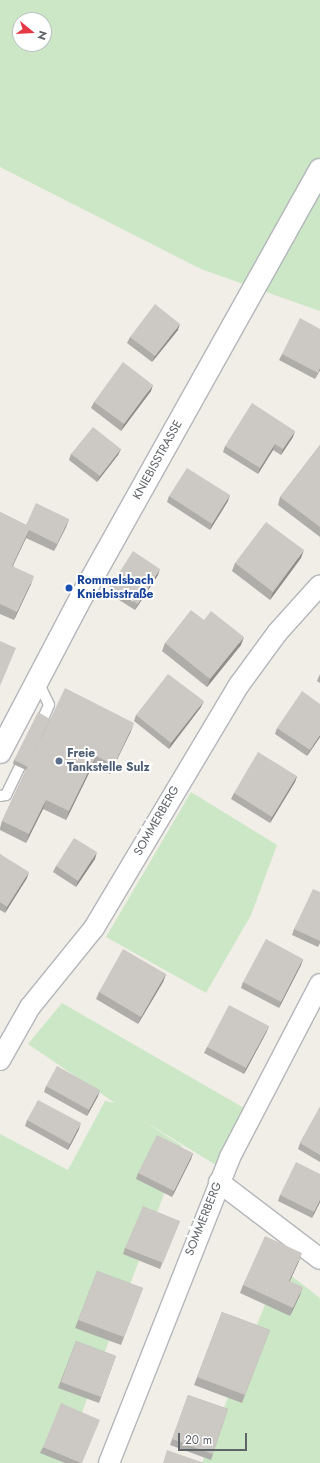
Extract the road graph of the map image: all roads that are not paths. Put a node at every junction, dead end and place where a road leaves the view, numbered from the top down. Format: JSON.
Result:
{"nodes":[{"id":1,"x":320,"y":170,"type":"edge"},
{"id":2,"x":320,"y":585,"type":"edge"},
{"id":3,"x":37,"y":680,"type":"junction"},
{"id":4,"x":0,"y":752,"type":"edge"},
{"id":5,"x":0,"y":796,"type":"edge"},
{"id":6,"x":320,"y":984,"type":"edge"},
{"id":7,"x":0,"y":1060,"type":"edge"},
{"id":8,"x":219,"y":1182,"type":"junction"},
{"id":9,"x":320,"y":1259,"type":"edge"},
{"id":10,"x":109,"y":1463,"type":"edge"}],
"edges":[{"from":1,"to":3,"type":"street","name":"KNIEBISSTRASSE"},
{"from":2,"to":7,"type":"street","name":"SOMMERBERG"},
{"from":3,"to":4,"type":"street","name":"KNIEBISSTRASSE"},
{"from":3,"to":5,"type":"lane"},
{"from":6,"to":8,"type":"street","name":"SOMMERBERG"},
{"from":8,"to":9,"type":"street"},
{"from":8,"to":10,"type":"street","name":"SOMMERBERG"}]}
